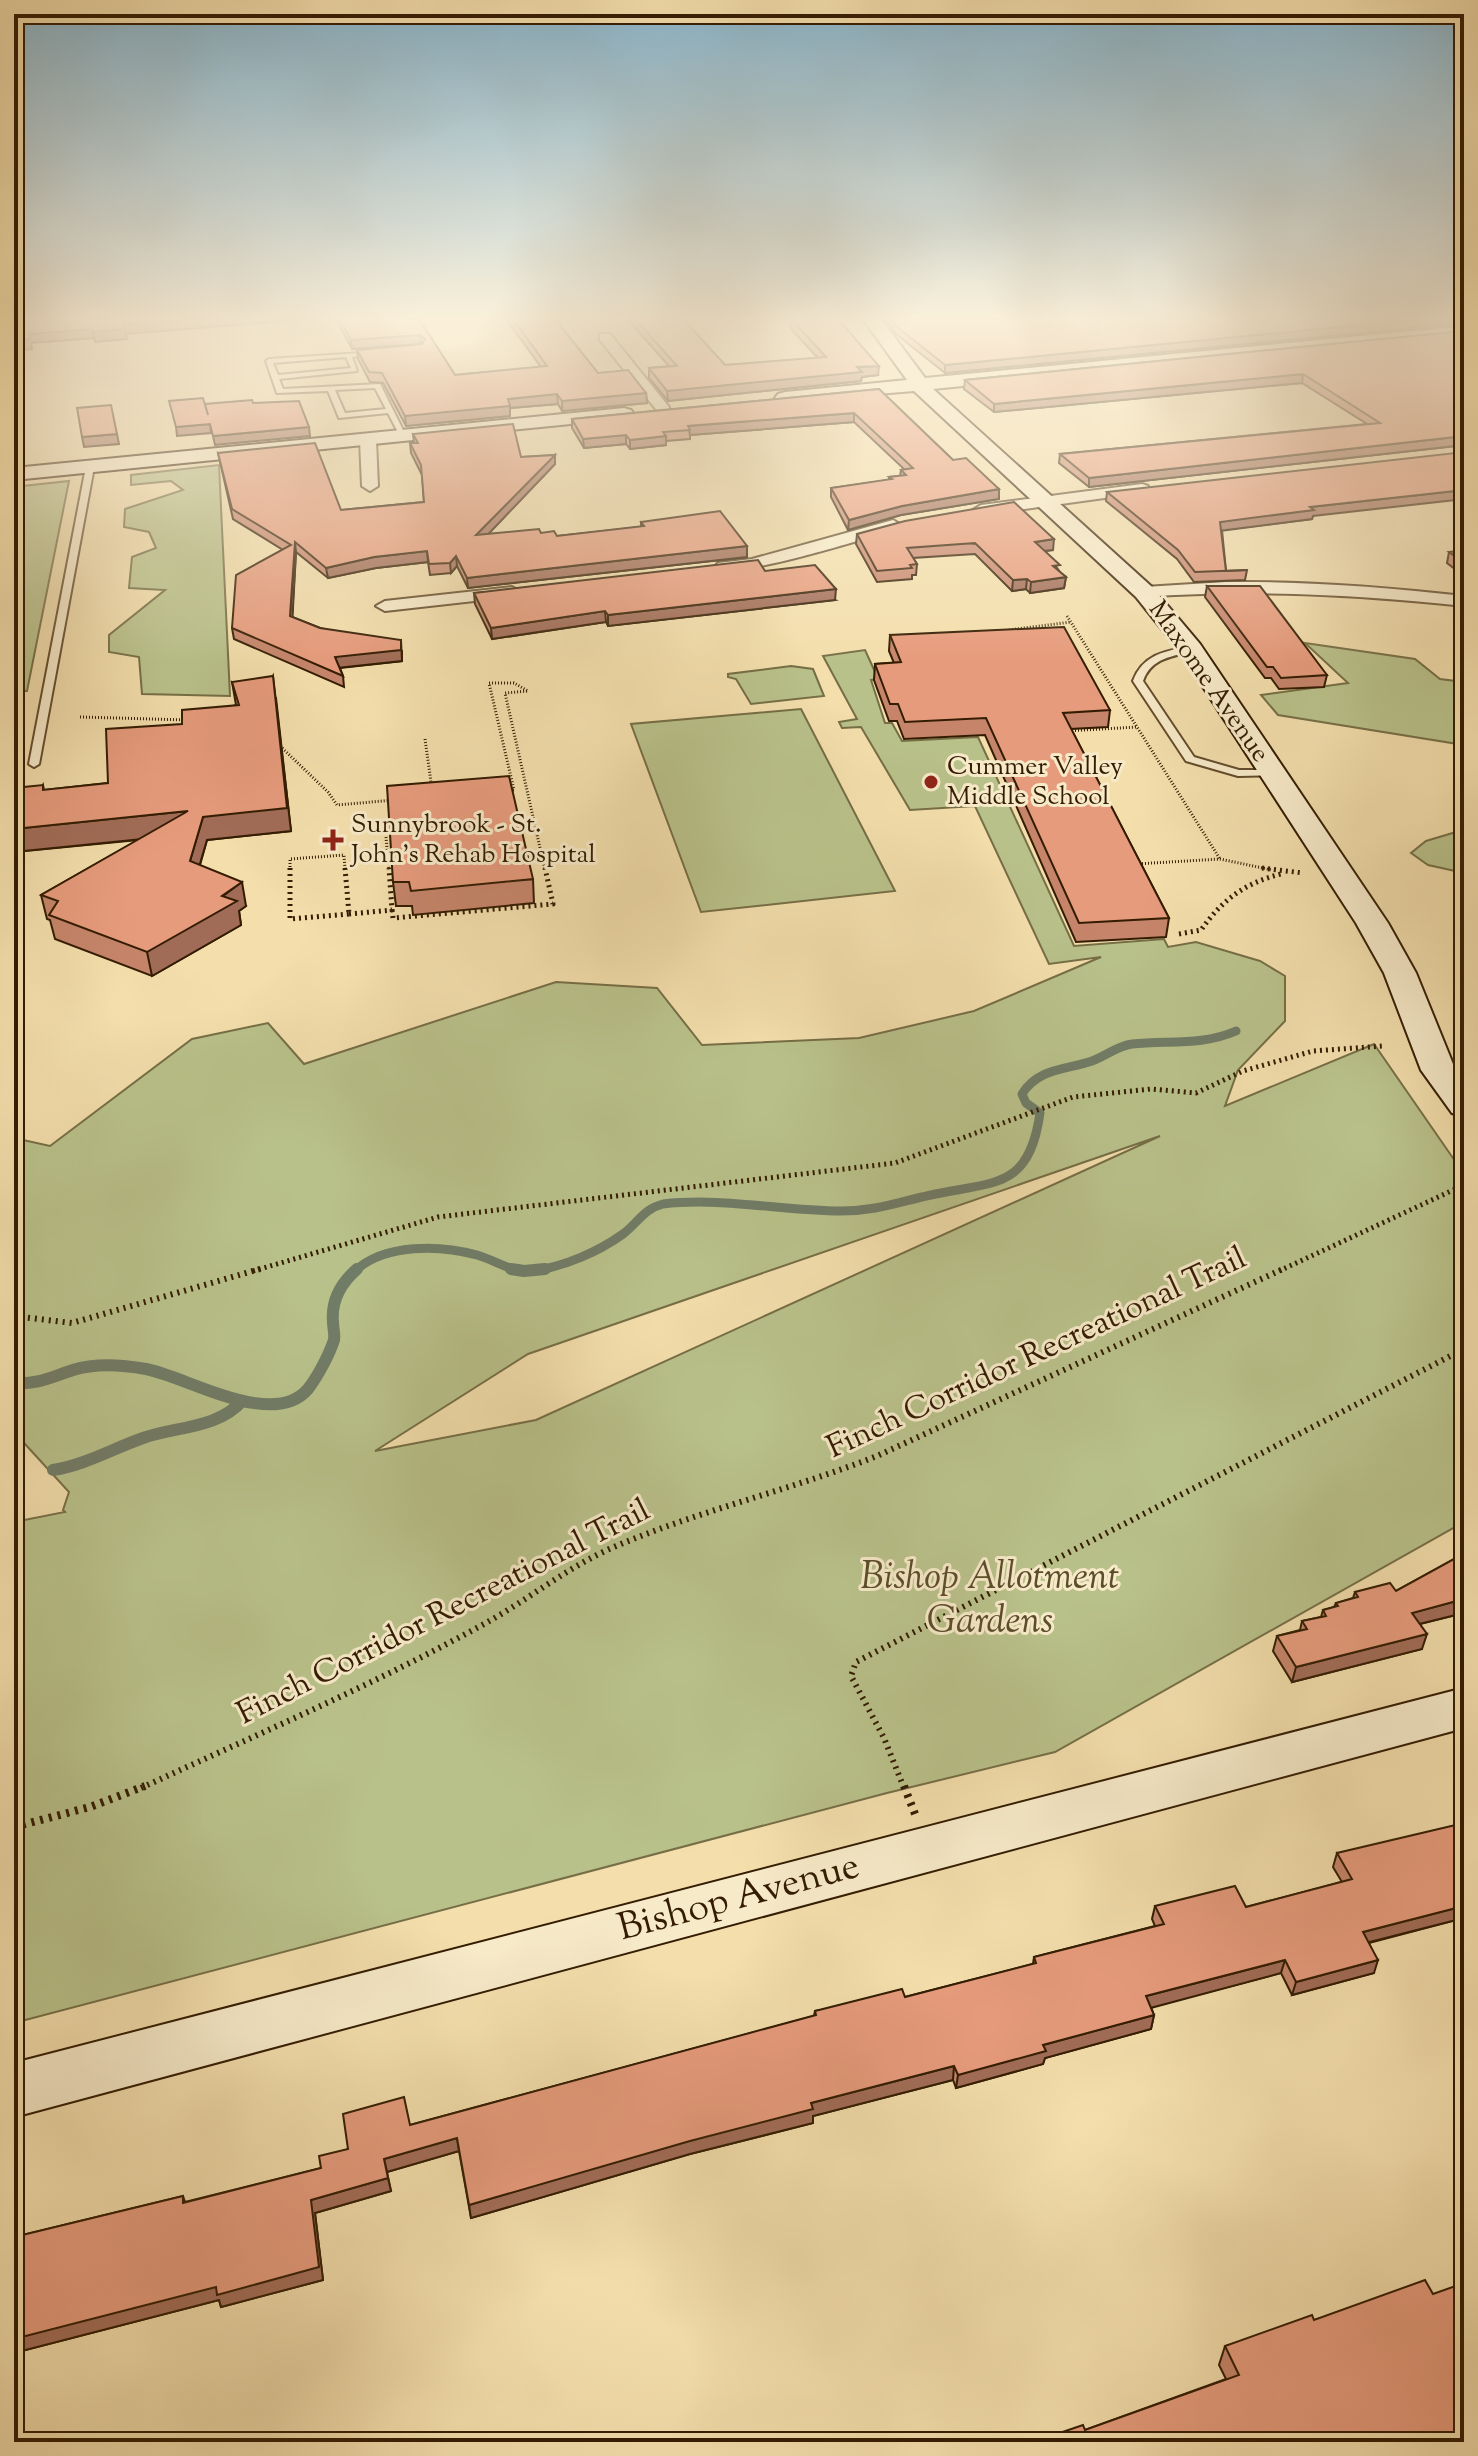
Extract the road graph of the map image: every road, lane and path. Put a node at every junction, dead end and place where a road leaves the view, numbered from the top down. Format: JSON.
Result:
{"nodes":[{"id":1,"x":428,"y":434,"type":"edge"},
{"id":2,"x":972,"y":434,"type":"edge"},
{"id":3,"x":404,"y":436,"type":"joint"},
{"id":4,"x":368,"y":440,"type":"junction"},
{"id":5,"x":90,"y":467,"type":"junction"},
{"id":6,"x":14,"y":474,"type":"edge"},
{"id":7,"x":370,"y":486,"type":"dead end"},
{"id":8,"x":1158,"y":487,"type":"edge"},
{"id":9,"x":1044,"y":500,"type":"junction"},
{"id":10,"x":961,"y":513,"type":"edge"},
{"id":11,"x":917,"y":521,"type":"edge"},
{"id":12,"x":707,"y":569,"type":"edge"},
{"id":13,"x":523,"y":590,"type":"edge"},
{"id":14,"x":1144,"y":592,"type":"junction"},
{"id":15,"x":1464,"y":601,"type":"edge"},
{"id":16,"x":385,"y":606,"type":"dead end"},
{"id":17,"x":1067,"y":616,"type":"dead end"},
{"id":18,"x":1071,"y":622,"type":"junction"},
{"id":19,"x":1022,"y":628,"type":"junction"},
{"id":20,"x":997,"y":631,"type":"edge"},
{"id":21,"x":1028,"y":641,"type":"edge"},
{"id":22,"x":1191,"y":649,"type":"junction"},
{"id":23,"x":80,"y":717,"type":"dead end"},
{"id":24,"x":190,"y":720,"type":"edge"},
{"id":25,"x":1137,"y":727,"type":"junction"},
{"id":26,"x":1065,"y":731,"type":"edge"},
{"id":27,"x":270,"y":737,"type":"edge"},
{"id":28,"x":425,"y":739,"type":"dead end"},
{"id":29,"x":34,"y":764,"type":"dead end"},
{"id":30,"x":1273,"y":773,"type":"junction"},
{"id":31,"x":501,"y":792,"type":"edge"},
{"id":32,"x":433,"y":797,"type":"edge"},
{"id":33,"x":401,"y":800,"type":"edge"},
{"id":34,"x":386,"y":837,"type":"edge"},
{"id":35,"x":1220,"y":859,"type":"junction"},
{"id":36,"x":1135,"y":864,"type":"edge"},
{"id":37,"x":1286,"y":873,"type":"junction"},
{"id":38,"x":1303,"y":873,"type":"dead end"},
{"id":39,"x":392,"y":910,"type":"junction"},
{"id":40,"x":349,"y":914,"type":"junction"},
{"id":41,"x":1179,"y":934,"type":"dead end"},
{"id":42,"x":1383,"y":1046,"type":"dead end"},
{"id":43,"x":1464,"y":1106,"type":"edge"},
{"id":44,"x":1464,"y":1185,"type":"edge"},
{"id":45,"x":14,"y":1316,"type":"edge"},
{"id":46,"x":1464,"y":1349,"type":"edge"},
{"id":47,"x":1464,"y":1708,"type":"edge"},
{"id":48,"x":14,"y":1827,"type":"edge"},
{"id":49,"x":930,"y":1849,"type":"junction"},
{"id":50,"x":14,"y":2090,"type":"edge"}],
"edges":[{"from":1,"to":3,"type":"street"},
{"from":2,"to":9,"type":"street","name":"Maxome Avenue"},
{"from":3,"to":4,"type":"street"},
{"from":4,"to":5,"type":"street"},
{"from":4,"to":7,"type":"street"},
{"from":5,"to":6,"type":"street"},
{"from":5,"to":29,"type":"lane"},
{"from":8,"to":9,"type":"street"},
{"from":9,"to":10,"type":"street"},
{"from":9,"to":14,"type":"street","name":"Maxome Avenue"},
{"from":11,"to":12,"type":"street"},
{"from":13,"to":16,"type":"street"},
{"from":14,"to":15,"type":"street"},
{"from":14,"to":22,"type":"street","name":"Maxome Avenue"},
{"from":17,"to":18,"type":"path"},
{"from":18,"to":19,"type":"path"},
{"from":18,"to":25,"type":"path"},
{"from":19,"to":20,"type":"path"},
{"from":19,"to":21,"type":"path"},
{"from":22,"to":30,"type":"street","name":"Maxome Avenue"},
{"from":22,"to":30,"type":"lane"},
{"from":23,"to":24,"type":"path"},
{"from":25,"to":26,"type":"path"},
{"from":25,"to":35,"type":"path"},
{"from":27,"to":33,"type":"path"},
{"from":28,"to":32,"type":"path"},
{"from":30,"to":43,"type":"street","name":"Maxome Avenue"},
{"from":31,"to":39,"type":"path"},
{"from":34,"to":39,"type":"path"},
{"from":35,"to":36,"type":"path"},
{"from":35,"to":37,"type":"path"},
{"from":37,"to":38,"type":"path"},
{"from":37,"to":41,"type":"path"},
{"from":39,"to":40,"type":"path"},
{"from":40,"to":40,"type":"path"},
{"from":42,"to":45,"type":"path"},
{"from":44,"to":48,"type":"path","name":"Finch Corridor Recreational Trail"},
{"from":46,"to":49,"type":"path"},
{"from":47,"to":49,"type":"street","name":"Bishop Avenue"},
{"from":49,"to":50,"type":"street","name":"Bishop Avenue"}]}
